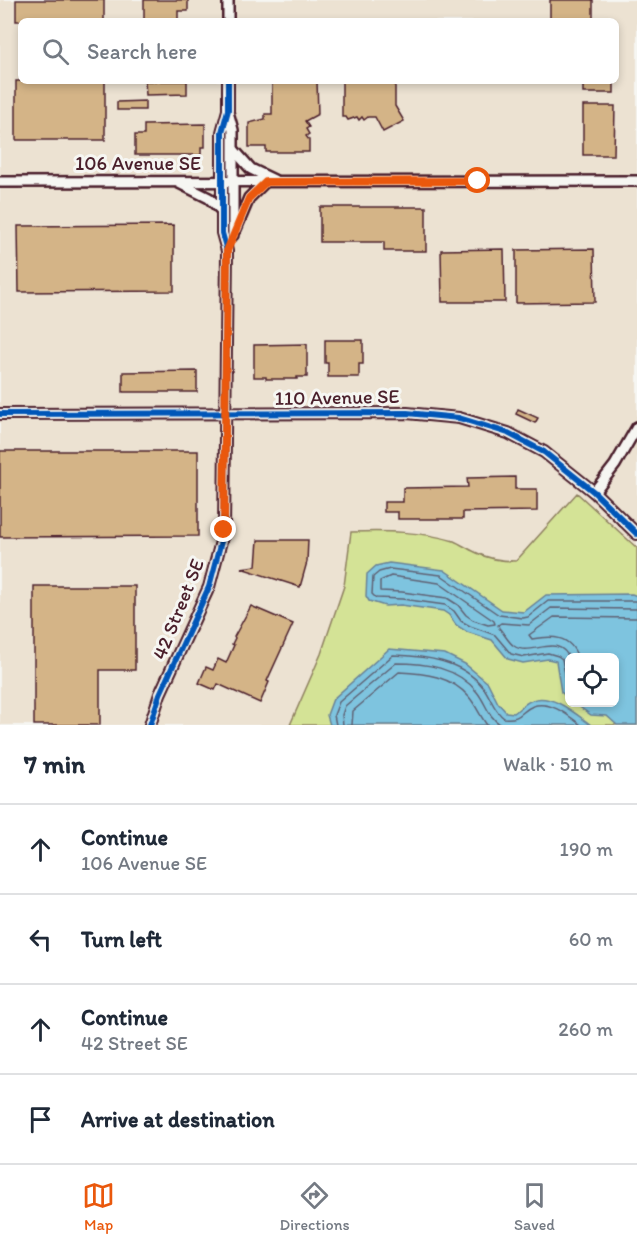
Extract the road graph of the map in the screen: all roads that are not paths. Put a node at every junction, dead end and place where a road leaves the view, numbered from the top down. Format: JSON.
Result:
{"nodes":[{"id":1,"x":228,"y":0,"type":"edge"},
{"id":2,"x":228,"y":18,"type":"edge"},
{"id":3,"x":228,"y":84,"type":"edge"},
{"id":4,"x":228,"y":110,"type":"junction"},
{"id":5,"x":234,"y":150,"type":"junction"},
{"id":6,"x":222,"y":181,"type":"junction"},
{"id":7,"x":233,"y":181,"type":"junction"},
{"id":8,"x":276,"y":181,"type":"junction"},
{"id":9,"x":637,"y":181,"type":"edge"},
{"id":10,"x":0,"y":182,"type":"edge"},
{"id":11,"x":177,"y":182,"type":"junction"},
{"id":12,"x":266,"y":182,"type":"junction"},
{"id":13,"x":222,"y":211,"type":"junction"},
{"id":14,"x":233,"y":235,"type":"junction"},
{"id":15,"x":227,"y":251,"type":"junction"},
{"id":16,"x":0,"y":414,"type":"edge"},
{"id":17,"x":226,"y":414,"type":"junction"},
{"id":18,"x":637,"y":427,"type":"edge"},
{"id":19,"x":594,"y":492,"type":"junction"},
{"id":20,"x":637,"y":534,"type":"edge"},
{"id":21,"x":150,"y":725,"type":"edge"}],
"edges":[{"from":1,"to":2,"type":"street"},
{"from":3,"to":4,"type":"street","name":"42 Street SE"},
{"from":4,"to":5,"type":"street","name":"42 Street SE"},
{"from":4,"to":6,"type":"street","name":"42 Street SE"},
{"from":5,"to":7,"type":"street","name":"42 Street SE"},
{"from":5,"to":8,"type":"street"},
{"from":6,"to":7,"type":"street","name":"106 Avenue SE"},
{"from":6,"to":11,"type":"street","name":"106 Avenue SE"},
{"from":6,"to":13,"type":"street","name":"42 Street SE"},
{"from":7,"to":12,"type":"street","name":"106 Avenue SE"},
{"from":7,"to":14,"type":"street","name":"42 Street SE"},
{"from":8,"to":9,"type":"street","name":"106 Avenue SE"},
{"from":8,"to":12,"type":"street","name":"106 Avenue SE"},
{"from":10,"to":11,"type":"street","name":"106 Avenue SE"},
{"from":11,"to":13,"type":"street"},
{"from":12,"to":14,"type":"street"},
{"from":13,"to":15,"type":"street","name":"42 Street SE"},
{"from":14,"to":15,"type":"street","name":"42 Street SE"},
{"from":15,"to":17,"type":"street","name":"42 Street SE"},
{"from":16,"to":17,"type":"street","name":"110 Avenue SE"},
{"from":17,"to":19,"type":"street","name":"110 Avenue SE"},
{"from":17,"to":21,"type":"street","name":"42 Street SE"},
{"from":18,"to":19,"type":"street"},
{"from":19,"to":20,"type":"street","name":"110 Avenue SE"}]}
